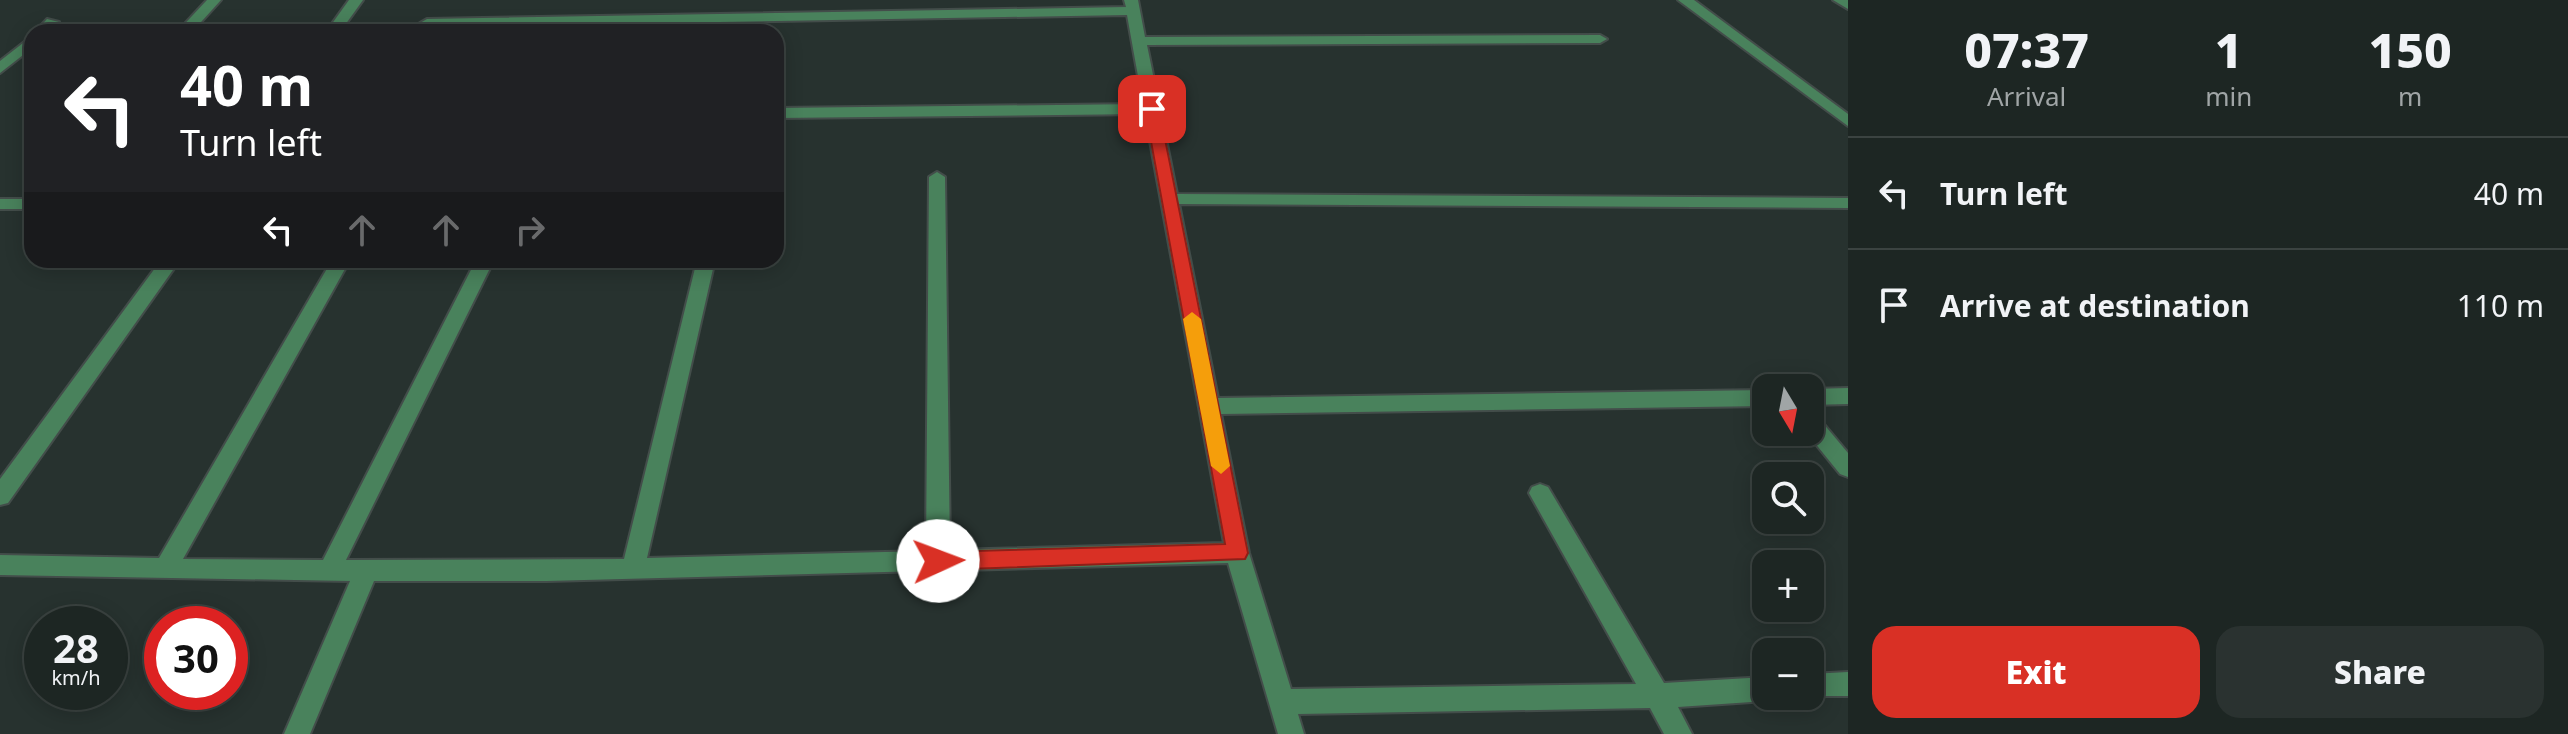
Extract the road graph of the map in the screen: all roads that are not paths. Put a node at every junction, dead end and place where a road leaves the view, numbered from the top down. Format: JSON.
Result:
{"nodes":[{"id":1,"x":214,"y":0,"type":"edge"},
{"id":2,"x":356,"y":0,"type":"edge"},
{"id":3,"x":1685,"y":0,"type":"edge"},
{"id":4,"x":1840,"y":0,"type":"edge"},
{"id":5,"x":1848,"y":5,"type":"edge"},
{"id":6,"x":1132,"y":6,"type":"edge"},
{"id":7,"x":427,"y":23,"type":"dead end"},
{"id":8,"x":192,"y":24,"type":"edge"},
{"id":9,"x":339,"y":24,"type":"edge"},
{"id":10,"x":1600,"y":39,"type":"dead end"},
{"id":11,"x":1139,"y":41,"type":"junction"},
{"id":12,"x":24,"y":47,"type":"edge"},
{"id":13,"x":0,"y":69,"type":"edge"},
{"id":14,"x":1152,"y":109,"type":"junction"},
{"id":15,"x":784,"y":113,"type":"edge"},
{"id":16,"x":1848,"y":121,"type":"edge"},
{"id":17,"x":937,"y":177,"type":"dead end"},
{"id":18,"x":1169,"y":199,"type":"junction"},
{"id":19,"x":1848,"y":203,"type":"edge"},
{"id":20,"x":165,"y":268,"type":"edge"},
{"id":21,"x":336,"y":268,"type":"edge"},
{"id":22,"x":481,"y":268,"type":"edge"},
{"id":23,"x":704,"y":268,"type":"edge"},
{"id":24,"x":1848,"y":396,"type":"edge"},
{"id":25,"x":1824,"y":397,"type":"edge"},
{"id":26,"x":1752,"y":398,"type":"edge"},
{"id":27,"x":1209,"y":406,"type":"junction"},
{"id":28,"x":1824,"y":439,"type":"edge"},
{"id":29,"x":1848,"y":468,"type":"edge"},
{"id":30,"x":1540,"y":493,"type":"dead end"},
{"id":31,"x":0,"y":496,"type":"edge"},
{"id":32,"x":1237,"y":553,"type":"junction"},
{"id":33,"x":938,"y":561,"type":"junction"},
{"id":34,"x":0,"y":565,"type":"edge"},
{"id":35,"x":165,"y":569,"type":"junction"},
{"id":36,"x":633,"y":569,"type":"junction"},
{"id":37,"x":329,"y":571,"type":"junction"},
{"id":38,"x":366,"y":571,"type":"junction"},
{"id":39,"x":1848,"y":684,"type":"edge"},
{"id":40,"x":1824,"y":685,"type":"edge"},
{"id":41,"x":1752,"y":690,"type":"edge"},
{"id":42,"x":1657,"y":696,"type":"junction"},
{"id":43,"x":1282,"y":702,"type":"junction"},
{"id":44,"x":297,"y":734,"type":"edge"},
{"id":45,"x":1291,"y":734,"type":"edge"},
{"id":46,"x":1679,"y":734,"type":"edge"}],
"edges":[{"from":1,"to":8,"type":"street"},
{"from":2,"to":9,"type":"street"},
{"from":3,"to":16,"type":"street"},
{"from":4,"to":5,"type":"street"},
{"from":6,"to":7,"type":"street"},
{"from":6,"to":11,"type":"street"},
{"from":10,"to":11,"type":"street"},
{"from":11,"to":14,"type":"street"},
{"from":12,"to":13,"type":"street"},
{"from":14,"to":15,"type":"street"},
{"from":14,"to":18,"type":"street"},
{"from":17,"to":33,"type":"street"},
{"from":18,"to":19,"type":"street"},
{"from":18,"to":27,"type":"street"},
{"from":20,"to":31,"type":"street"},
{"from":21,"to":35,"type":"street"},
{"from":22,"to":37,"type":"street"},
{"from":23,"to":36,"type":"street"},
{"from":24,"to":25,"type":"street"},
{"from":26,"to":27,"type":"street"},
{"from":27,"to":32,"type":"street"},
{"from":28,"to":29,"type":"street"},
{"from":30,"to":42,"type":"street"},
{"from":32,"to":33,"type":"street"},
{"from":32,"to":43,"type":"street"},
{"from":33,"to":36,"type":"street"},
{"from":34,"to":35,"type":"street"},
{"from":35,"to":37,"type":"street"},
{"from":36,"to":38,"type":"street"},
{"from":37,"to":38,"type":"street"},
{"from":38,"to":44,"type":"street"},
{"from":39,"to":40,"type":"street"},
{"from":41,"to":42,"type":"street"},
{"from":42,"to":43,"type":"street"},
{"from":42,"to":46,"type":"street"},
{"from":43,"to":45,"type":"street"}]}
